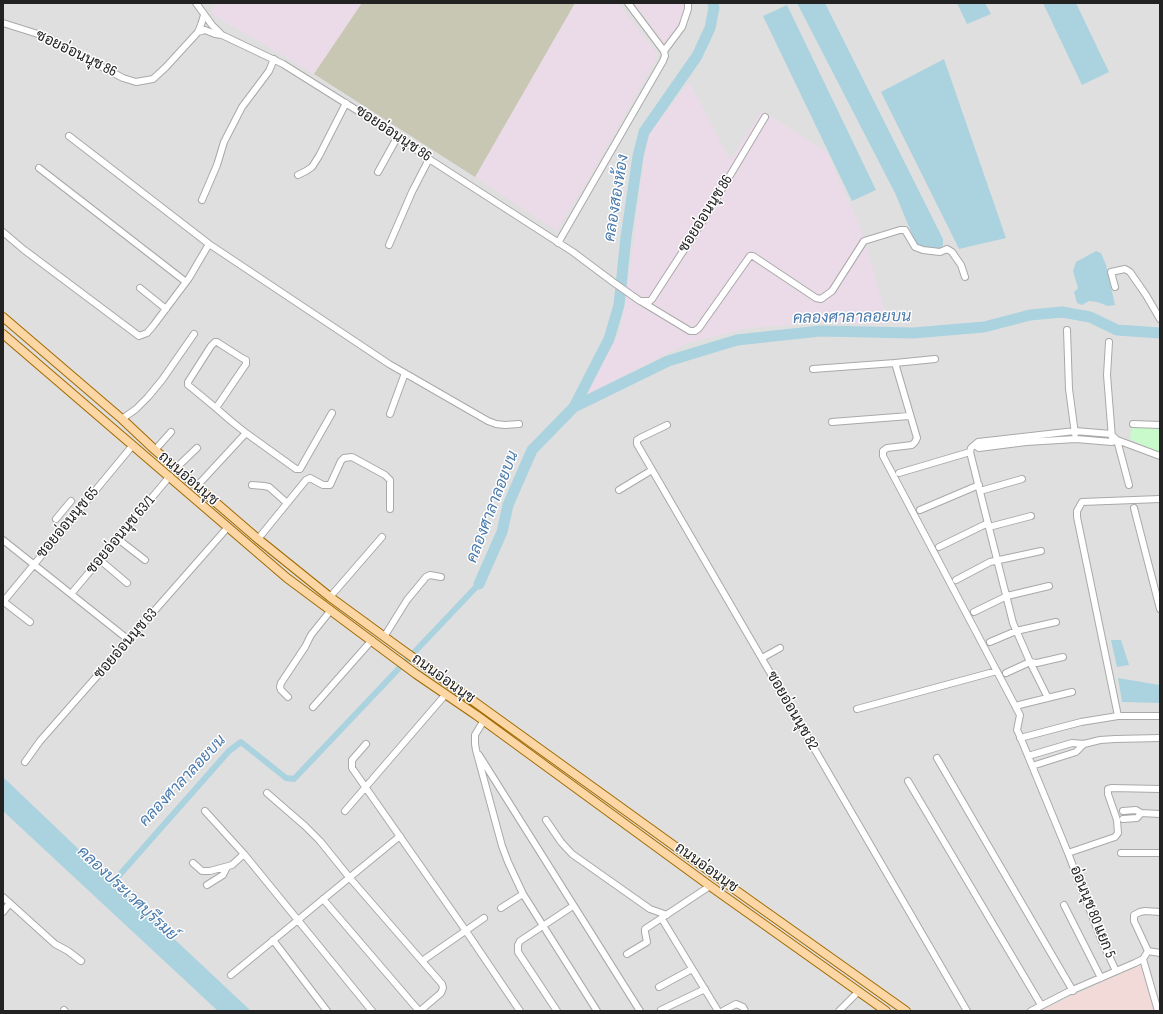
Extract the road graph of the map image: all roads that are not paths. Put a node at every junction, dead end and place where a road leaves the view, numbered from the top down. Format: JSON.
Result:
{"nodes":[{"id":1,"x":196,"y":3,"type":"edge"},
{"id":2,"x":628,"y":3,"type":"edge"},
{"id":3,"x":688,"y":3,"type":"edge"},
{"id":4,"x":204,"y":15,"type":"junction"},
{"id":5,"x":3,"y":23,"type":"edge"},
{"id":6,"x":198,"y":32,"type":"junction"},
{"id":7,"x":222,"y":35,"type":"junction"},
{"id":8,"x":664,"y":51,"type":"junction"},
{"id":9,"x":274,"y":59,"type":"junction"},
{"id":10,"x":346,"y":103,"type":"junction"},
{"id":11,"x":764,"y":117,"type":"dead end"},
{"id":12,"x":69,"y":136,"type":"dead end"},
{"id":13,"x":398,"y":136,"type":"junction"},
{"id":14,"x":429,"y":159,"type":"junction"},
{"id":15,"x":39,"y":168,"type":"dead end"},
{"id":16,"x":378,"y":172,"type":"dead end"},
{"id":17,"x":298,"y":175,"type":"dead end"},
{"id":18,"x":202,"y":200,"type":"dead end"},
{"id":19,"x":3,"y":232,"type":"edge"},
{"id":20,"x":558,"y":243,"type":"junction"},
{"id":21,"x":209,"y":244,"type":"junction"},
{"id":22,"x":389,"y":245,"type":"dead end"},
{"id":23,"x":965,"y":277,"type":"dead end"},
{"id":24,"x":186,"y":282,"type":"junction"},
{"id":25,"x":1115,"y":287,"type":"dead end"},
{"id":26,"x":140,"y":288,"type":"dead end"},
{"id":27,"x":640,"y":301,"type":"junction"},
{"id":28,"x":166,"y":308,"type":"junction"},
{"id":29,"x":3,"y":316,"type":"edge"},
{"id":30,"x":1160,"y":319,"type":"edge"},
{"id":31,"x":1067,"y":330,"type":"dead end"},
{"id":32,"x":3,"y":334,"type":"edge"},
{"id":33,"x":194,"y":334,"type":"dead end"},
{"id":34,"x":1109,"y":342,"type":"dead end"},
{"id":35,"x":39,"y":348,"type":"junction"},
{"id":36,"x":31,"y":358,"type":"junction"},
{"id":37,"x":935,"y":359,"type":"dead end"},
{"id":38,"x":895,"y":363,"type":"junction"},
{"id":39,"x":813,"y":369,"type":"dead end"},
{"id":40,"x":405,"y":373,"type":"junction"},
{"id":41,"x":216,"y":408,"type":"junction"},
{"id":42,"x":332,"y":413,"type":"dead end"},
{"id":43,"x":390,"y":414,"type":"dead end"},
{"id":44,"x":909,"y":416,"type":"junction"},
{"id":45,"x":122,"y":419,"type":"junction"},
{"id":46,"x":832,"y":422,"type":"dead end"},
{"id":47,"x":519,"y":424,"type":"dead end"},
{"id":48,"x":1133,"y":424,"type":"dead end"},
{"id":49,"x":667,"y":425,"type":"dead end"},
{"id":50,"x":1160,"y":425,"type":"edge"},
{"id":51,"x":1075,"y":431,"type":"junction"},
{"id":52,"x":171,"y":432,"type":"dead end"},
{"id":53,"x":246,"y":432,"type":"junction"},
{"id":54,"x":1111,"y":434,"type":"junction"},
{"id":55,"x":140,"y":436,"type":"junction"},
{"id":56,"x":1076,"y":438,"type":"junction"},
{"id":57,"x":1115,"y":441,"type":"junction"},
{"id":58,"x":133,"y":445,"type":"junction"},
{"id":59,"x":975,"y":445,"type":"junction"},
{"id":60,"x":197,"y":448,"type":"dead end"},
{"id":61,"x":155,"y":450,"type":"junction"},
{"id":62,"x":970,"y":452,"type":"junction"},
{"id":63,"x":1160,"y":457,"type":"edge"},
{"id":64,"x":176,"y":468,"type":"junction"},
{"id":65,"x":652,"y":470,"type":"junction"},
{"id":66,"x":899,"y":473,"type":"dead end"},
{"id":67,"x":170,"y":476,"type":"junction"},
{"id":68,"x":1022,"y":479,"type":"dead end"},
{"id":69,"x":252,"y":485,"type":"dead end"},
{"id":70,"x":1129,"y":485,"type":"dead end"},
{"id":71,"x":197,"y":486,"type":"junction"},
{"id":72,"x":979,"y":488,"type":"junction"},
{"id":73,"x":619,"y":490,"type":"dead end"},
{"id":74,"x":1160,"y":499,"type":"edge"},
{"id":75,"x":71,"y":501,"type":"dead end"},
{"id":76,"x":288,"y":503,"type":"junction"},
{"id":77,"x":1134,"y":508,"type":"dead end"},
{"id":78,"x":64,"y":509,"type":"junction"},
{"id":79,"x":390,"y":509,"type":"dead end"},
{"id":80,"x":920,"y":510,"type":"dead end"},
{"id":81,"x":1031,"y":516,"type":"dead end"},
{"id":82,"x":74,"y":517,"type":"junction"},
{"id":83,"x":56,"y":520,"type":"dead end"},
{"id":84,"x":988,"y":525,"type":"junction"},
{"id":85,"x":228,"y":527,"type":"junction"},
{"id":86,"x":382,"y":537,"type":"dead end"},
{"id":87,"x":118,"y":539,"type":"junction"},
{"id":88,"x":258,"y":539,"type":"junction"},
{"id":89,"x":3,"y":540,"type":"edge"},
{"id":90,"x":939,"y":547,"type":"dead end"},
{"id":91,"x":1041,"y":551,"type":"dead end"},
{"id":92,"x":100,"y":560,"type":"junction"},
{"id":93,"x":145,"y":560,"type":"dead end"},
{"id":94,"x":998,"y":561,"type":"junction"},
{"id":95,"x":34,"y":564,"type":"junction"},
{"id":96,"x":441,"y":577,"type":"dead end"},
{"id":97,"x":956,"y":580,"type":"dead end"},
{"id":98,"x":127,"y":582,"type":"dead end"},
{"id":99,"x":1050,"y":586,"type":"dead end"},
{"id":100,"x":72,"y":594,"type":"junction"},
{"id":101,"x":330,"y":596,"type":"junction"},
{"id":102,"x":1007,"y":596,"type":"junction"},
{"id":103,"x":3,"y":602,"type":"edge"},
{"id":104,"x":1160,"y":609,"type":"edge"},
{"id":105,"x":331,"y":610,"type":"junction"},
{"id":106,"x":974,"y":612,"type":"dead end"},
{"id":107,"x":30,"y":622,"type":"dead end"},
{"id":108,"x":1056,"y":622,"type":"dead end"},
{"id":109,"x":1016,"y":631,"type":"junction"},
{"id":110,"x":384,"y":637,"type":"junction"},
{"id":111,"x":372,"y":640,"type":"junction"},
{"id":112,"x":130,"y":641,"type":"junction"},
{"id":113,"x":990,"y":642,"type":"dead end"},
{"id":114,"x":780,"y":648,"type":"dead end"},
{"id":115,"x":1062,"y":657,"type":"dead end"},
{"id":116,"x":762,"y":658,"type":"junction"},
{"id":117,"x":1030,"y":662,"type":"junction"},
{"id":118,"x":997,"y":671,"type":"junction"},
{"id":119,"x":1006,"y":673,"type":"dead end"},
{"id":120,"x":1072,"y":692,"type":"dead end"},
{"id":121,"x":446,"y":694,"type":"junction"},
{"id":122,"x":288,"y":697,"type":"dead end"},
{"id":123,"x":1048,"y":698,"type":"junction"},
{"id":124,"x":1019,"y":705,"type":"dead end"},
{"id":125,"x":314,"y":707,"type":"dead end"},
{"id":126,"x":857,"y":710,"type":"dead end"},
{"id":127,"x":1118,"y":716,"type":"junction"},
{"id":128,"x":1160,"y":716,"type":"edge"},
{"id":129,"x":484,"y":720,"type":"junction"},
{"id":130,"x":1020,"y":738,"type":"junction"},
{"id":131,"x":1160,"y":738,"type":"edge"},
{"id":132,"x":366,"y":744,"type":"dead end"},
{"id":133,"x":1084,"y":744,"type":"junction"},
{"id":134,"x":476,"y":750,"type":"junction"},
{"id":135,"x":1028,"y":756,"type":"junction"},
{"id":136,"x":937,"y":758,"type":"dead end"},
{"id":137,"x":25,"y":762,"type":"dead end"},
{"id":138,"x":1032,"y":766,"type":"junction"},
{"id":139,"x":908,"y":781,"type":"dead end"},
{"id":140,"x":366,"y":787,"type":"junction"},
{"id":141,"x":1160,"y":789,"type":"edge"},
{"id":142,"x":267,"y":792,"type":"dead end"},
{"id":143,"x":205,"y":811,"type":"dead end"},
{"id":144,"x":344,"y":811,"type":"dead end"},
{"id":145,"x":1119,"y":811,"type":"junction"},
{"id":146,"x":1141,"y":813,"type":"junction"},
{"id":147,"x":1160,"y":814,"type":"edge"},
{"id":148,"x":546,"y":820,"type":"dead end"},
{"id":149,"x":1120,"y":820,"type":"junction"},
{"id":150,"x":400,"y":836,"type":"junction"},
{"id":151,"x":1121,"y":853,"type":"dead end"},
{"id":152,"x":1160,"y":853,"type":"edge"},
{"id":153,"x":244,"y":854,"type":"junction"},
{"id":154,"x":1068,"y":854,"type":"junction"},
{"id":155,"x":193,"y":864,"type":"dead end"},
{"id":156,"x":227,"y":867,"type":"junction"},
{"id":157,"x":349,"y":877,"type":"junction"},
{"id":158,"x":207,"y":885,"type":"dead end"},
{"id":159,"x":710,"y":886,"type":"junction"},
{"id":160,"x":523,"y":894,"type":"junction"},
{"id":161,"x":3,"y":896,"type":"edge"},
{"id":162,"x":323,"y":899,"type":"junction"},
{"id":163,"x":748,"y":899,"type":"junction"},
{"id":164,"x":10,"y":903,"type":"junction"},
{"id":165,"x":1064,"y":904,"type":"dead end"},
{"id":166,"x":573,"y":906,"type":"junction"},
{"id":167,"x":501,"y":908,"type":"dead end"},
{"id":168,"x":741,"y":908,"type":"junction"},
{"id":169,"x":3,"y":912,"type":"edge"},
{"id":170,"x":1160,"y":912,"type":"edge"},
{"id":171,"x":664,"y":917,"type":"junction"},
{"id":172,"x":484,"y":918,"type":"dead end"},
{"id":173,"x":298,"y":920,"type":"junction"},
{"id":174,"x":543,"y":926,"type":"junction"},
{"id":175,"x":466,"y":931,"type":"junction"},
{"id":176,"x":273,"y":940,"type":"junction"},
{"id":177,"x":1148,"y":951,"type":"junction"},
{"id":178,"x":1160,"y":953,"type":"edge"},
{"id":179,"x":627,"y":954,"type":"dead end"},
{"id":180,"x":1142,"y":959,"type":"junction"},
{"id":181,"x":81,"y":961,"type":"dead end"},
{"id":182,"x":422,"y":961,"type":"junction"},
{"id":183,"x":692,"y":969,"type":"junction"},
{"id":184,"x":1116,"y":971,"type":"junction"},
{"id":185,"x":231,"y":975,"type":"dead end"},
{"id":186,"x":1101,"y":978,"type":"junction"},
{"id":187,"x":659,"y":987,"type":"dead end"},
{"id":188,"x":704,"y":989,"type":"junction"},
{"id":189,"x":1073,"y":991,"type":"junction"},
{"id":190,"x":858,"y":992,"type":"junction"},
{"id":191,"x":1040,"y":1005,"type":"junction"},
{"id":192,"x":661,"y":1010,"type":"dead end"},
{"id":193,"x":327,"y":1011,"type":"edge"},
{"id":194,"x":372,"y":1011,"type":"edge"},
{"id":195,"x":420,"y":1011,"type":"edge"},
{"id":196,"x":520,"y":1011,"type":"edge"},
{"id":197,"x":557,"y":1011,"type":"edge"},
{"id":198,"x":597,"y":1011,"type":"edge"},
{"id":199,"x":640,"y":1011,"type":"edge"},
{"id":200,"x":718,"y":1011,"type":"edge"},
{"id":201,"x":723,"y":1011,"type":"edge"},
{"id":202,"x":745,"y":1011,"type":"edge"},
{"id":203,"x":839,"y":1011,"type":"edge"},
{"id":204,"x":886,"y":1011,"type":"edge"},
{"id":205,"x":906,"y":1011,"type":"edge"},
{"id":206,"x":968,"y":1011,"type":"edge"},
{"id":207,"x":1031,"y":1011,"type":"edge"},
{"id":208,"x":1158,"y":1011,"type":"edge"}],
"edges":[{"from":1,"to":4,"type":"street","name":"ซอยอ่อนนุช 86"},
{"from":2,"to":8,"type":"street"},
{"from":3,"to":8,"type":"street"},
{"from":4,"to":6,"type":"street"},
{"from":4,"to":7,"type":"street","name":"ซอยอ่อนนุช 86"},
{"from":5,"to":6,"type":"street","name":"ซอยอ่อนนุช 86"},
{"from":6,"to":7,"type":"street","name":"ซอยอ่อนนุช 86"},
{"from":7,"to":9,"type":"street","name":"ซอยอ่อนนุช 86"},
{"from":8,"to":20,"type":"street"},
{"from":9,"to":10,"type":"street","name":"ซอยอ่อนนุช 86"},
{"from":9,"to":18,"type":"street"},
{"from":10,"to":13,"type":"street","name":"ซอยอ่อนนุช 86"},
{"from":10,"to":17,"type":"street"},
{"from":11,"to":27,"type":"street","name":"ซอยอ่อนนุช 86"},
{"from":12,"to":21,"type":"street"},
{"from":13,"to":14,"type":"street","name":"ซอยอ่อนนุช 86"},
{"from":13,"to":16,"type":"street"},
{"from":14,"to":20,"type":"street","name":"ซอยอ่อนนุช 86"},
{"from":14,"to":22,"type":"street"},
{"from":15,"to":24,"type":"street"},
{"from":19,"to":28,"type":"street"},
{"from":20,"to":27,"type":"street","name":"ซอยอ่อนนุช 86"},
{"from":21,"to":24,"type":"street"},
{"from":21,"to":40,"type":"street"},
{"from":23,"to":27,"type":"street","name":"ซอยอ่อนนุช 86"},
{"from":24,"to":28,"type":"street"},
{"from":25,"to":30,"type":"street"},
{"from":26,"to":28,"type":"street"},
{"from":29,"to":35,"type":"main road","name":"ถนนอ่อนนุช"},
{"from":31,"to":51,"type":"street"},
{"from":32,"to":36,"type":"main road","name":"ถนนอ่อนนุช"},
{"from":33,"to":45,"type":"street"},
{"from":34,"to":54,"type":"street"},
{"from":35,"to":36,"type":"main road"},
{"from":35,"to":45,"type":"main road","name":"ถนนอ่อนนุช"},
{"from":36,"to":58,"type":"main road","name":"ถนนอ่อนนุช"},
{"from":37,"to":38,"type":"street"},
{"from":38,"to":39,"type":"street"},
{"from":38,"to":44,"type":"street"},
{"from":40,"to":43,"type":"street"},
{"from":40,"to":47,"type":"street"},
{"from":41,"to":41,"type":"street"},
{"from":41,"to":53,"type":"street"},
{"from":42,"to":53,"type":"street"},
{"from":44,"to":46,"type":"street"},
{"from":44,"to":118,"type":"street"},
{"from":45,"to":55,"type":"main road","name":"ถนนอ่อนนุช"},
{"from":48,"to":50,"type":"street"},
{"from":49,"to":65,"type":"street","name":"ซอยอ่อนนุช 82"},
{"from":51,"to":54,"type":"street"},
{"from":51,"to":56,"type":"street"},
{"from":51,"to":59,"type":"street"},
{"from":52,"to":61,"type":"street"},
{"from":53,"to":71,"type":"street"},
{"from":54,"to":57,"type":"street"},
{"from":55,"to":58,"type":"main road"},
{"from":55,"to":61,"type":"main road","name":"ถนนอ่อนนุช"},
{"from":56,"to":57,"type":"street"},
{"from":56,"to":59,"type":"street"},
{"from":57,"to":63,"type":"street"},
{"from":57,"to":70,"type":"street"},
{"from":58,"to":67,"type":"main road","name":"ถนนอ่อนนุช"},
{"from":58,"to":82,"type":"street","name":"ซอยอ่อนนุช 65"},
{"from":59,"to":62,"type":"street"},
{"from":60,"to":64,"type":"street"},
{"from":61,"to":64,"type":"main road","name":"ถนนอ่อนนุช"},
{"from":62,"to":66,"type":"street"},
{"from":62,"to":72,"type":"street"},
{"from":64,"to":71,"type":"main road","name":"ถนนอ่อนนุช"},
{"from":65,"to":73,"type":"street"},
{"from":65,"to":116,"type":"street","name":"ซอยอ่อนนุช 82"},
{"from":67,"to":85,"type":"main road","name":"ถนนอ่อนนุช"},
{"from":67,"to":87,"type":"street","name":"ซอยอ่อนนุช 63/1"},
{"from":68,"to":72,"type":"street"},
{"from":69,"to":76,"type":"street"},
{"from":71,"to":88,"type":"main road","name":"ถนนอ่อนนุช"},
{"from":72,"to":80,"type":"street"},
{"from":72,"to":84,"type":"street"},
{"from":74,"to":127,"type":"street"},
{"from":75,"to":78,"type":"street"},
{"from":76,"to":79,"type":"street"},
{"from":76,"to":88,"type":"street"},
{"from":77,"to":104,"type":"street"},
{"from":78,"to":82,"type":"street"},
{"from":78,"to":83,"type":"street"},
{"from":81,"to":84,"type":"street"},
{"from":82,"to":95,"type":"street","name":"ซอยอ่อนนุช 65"},
{"from":84,"to":90,"type":"street"},
{"from":84,"to":94,"type":"street"},
{"from":85,"to":105,"type":"main road","name":"ถนนอ่อนนุช"},
{"from":85,"to":112,"type":"street","name":"ซอยอ่อนนุช 63"},
{"from":86,"to":101,"type":"street"},
{"from":87,"to":92,"type":"street","name":"ซอยอ่อนนุช 63/1"},
{"from":87,"to":93,"type":"street"},
{"from":88,"to":101,"type":"main road","name":"ถนนอ่อนนุช"},
{"from":89,"to":95,"type":"street"},
{"from":91,"to":94,"type":"street"},
{"from":92,"to":98,"type":"street"},
{"from":92,"to":100,"type":"street","name":"ซอยอ่อนนุช 63/1"},
{"from":94,"to":97,"type":"street"},
{"from":94,"to":102,"type":"street"},
{"from":95,"to":100,"type":"street"},
{"from":95,"to":103,"type":"street","name":"ซอยอ่อนนุช 65"},
{"from":96,"to":110,"type":"street"},
{"from":99,"to":102,"type":"street"},
{"from":100,"to":112,"type":"street"},
{"from":101,"to":110,"type":"main road","name":"ถนนอ่อนนุช"},
{"from":102,"to":106,"type":"street"},
{"from":102,"to":109,"type":"street"},
{"from":103,"to":107,"type":"street"},
{"from":105,"to":111,"type":"main road","name":"ถนนอ่อนนุช"},
{"from":105,"to":122,"type":"street"},
{"from":108,"to":109,"type":"street"},
{"from":109,"to":113,"type":"street"},
{"from":109,"to":117,"type":"street"},
{"from":110,"to":163,"type":"main road","name":"ถนนอ่อนนุช"},
{"from":111,"to":121,"type":"main road","name":"ถนนอ่อนนุช"},
{"from":111,"to":125,"type":"street"},
{"from":112,"to":137,"type":"street","name":"ซอยอ่อนนุช 63"},
{"from":114,"to":116,"type":"street"},
{"from":115,"to":117,"type":"street"},
{"from":116,"to":206,"type":"street","name":"ซอยอ่อนนุช 82"},
{"from":117,"to":119,"type":"street"},
{"from":117,"to":123,"type":"street"},
{"from":118,"to":126,"type":"street"},
{"from":118,"to":130,"type":"street"},
{"from":120,"to":123,"type":"street"},
{"from":121,"to":129,"type":"main road","name":"ถนนอ่อนนุช"},
{"from":121,"to":140,"type":"street"},
{"from":123,"to":124,"type":"street"},
{"from":127,"to":128,"type":"street"},
{"from":127,"to":130,"type":"street"},
{"from":129,"to":134,"type":"street"},
{"from":129,"to":159,"type":"main road","name":"ถนนอ่อนนุช"},
{"from":130,"to":135,"type":"street","name":"อ่อนนุช 80 แยก 5"},
{"from":131,"to":133,"type":"street"},
{"from":132,"to":140,"type":"street"},
{"from":133,"to":135,"type":"street"},
{"from":133,"to":138,"type":"street"},
{"from":134,"to":160,"type":"street"},
{"from":134,"to":166,"type":"street"},
{"from":135,"to":138,"type":"street","name":"อ่อนนุช 80 แยก 5"},
{"from":136,"to":189,"type":"street"},
{"from":138,"to":154,"type":"street","name":"อ่อนนุช 80 แยก 5"},
{"from":139,"to":191,"type":"street"},
{"from":140,"to":144,"type":"street"},
{"from":140,"to":150,"type":"street"},
{"from":141,"to":145,"type":"street"},
{"from":142,"to":157,"type":"street"},
{"from":143,"to":153,"type":"street"},
{"from":145,"to":146,"type":"street"},
{"from":145,"to":149,"type":"street"},
{"from":146,"to":147,"type":"street"},
{"from":146,"to":149,"type":"street"},
{"from":148,"to":171,"type":"street"},
{"from":149,"to":154,"type":"street"},
{"from":150,"to":157,"type":"street"},
{"from":150,"to":175,"type":"street"},
{"from":151,"to":152,"type":"street"},
{"from":153,"to":156,"type":"street"},
{"from":153,"to":173,"type":"street"},
{"from":154,"to":184,"type":"street","name":"อ่อนนุช 80 แยก 5"},
{"from":155,"to":156,"type":"street"},
{"from":156,"to":158,"type":"street"},
{"from":157,"to":162,"type":"street"},
{"from":157,"to":182,"type":"street"},
{"from":159,"to":168,"type":"main road","name":"ถนนอ่อนนุช"},
{"from":159,"to":171,"type":"street"},
{"from":160,"to":167,"type":"street"},
{"from":160,"to":174,"type":"street"},
{"from":161,"to":164,"type":"street"},
{"from":162,"to":173,"type":"street"},
{"from":162,"to":195,"type":"street"},
{"from":163,"to":168,"type":"main road"},
{"from":163,"to":205,"type":"main road","name":"ถนนอ่อนนุช"},
{"from":164,"to":169,"type":"street"},
{"from":164,"to":181,"type":"street"},
{"from":165,"to":186,"type":"street"},
{"from":166,"to":174,"type":"street"},
{"from":166,"to":199,"type":"street"},
{"from":168,"to":190,"type":"main road","name":"ถนนอ่อนนุช"},
{"from":170,"to":177,"type":"street"},
{"from":171,"to":179,"type":"street"},
{"from":171,"to":183,"type":"street"},
{"from":172,"to":175,"type":"street"},
{"from":173,"to":176,"type":"street"},
{"from":173,"to":194,"type":"street"},
{"from":174,"to":197,"type":"street"},
{"from":174,"to":198,"type":"street"},
{"from":175,"to":182,"type":"street"},
{"from":175,"to":196,"type":"street"},
{"from":176,"to":185,"type":"street"},
{"from":176,"to":193,"type":"street"},
{"from":177,"to":178,"type":"street"},
{"from":177,"to":180,"type":"street"},
{"from":180,"to":184,"type":"street"},
{"from":180,"to":208,"type":"street"},
{"from":182,"to":195,"type":"street"},
{"from":183,"to":187,"type":"street"},
{"from":183,"to":188,"type":"street"},
{"from":184,"to":186,"type":"street"},
{"from":186,"to":189,"type":"street"},
{"from":188,"to":192,"type":"street"},
{"from":188,"to":200,"type":"street"},
{"from":189,"to":191,"type":"street"},
{"from":190,"to":203,"type":"street"},
{"from":190,"to":204,"type":"main road","name":"ถนนอ่อนนุช"},
{"from":191,"to":207,"type":"street"},
{"from":201,"to":202,"type":"street"}]}
